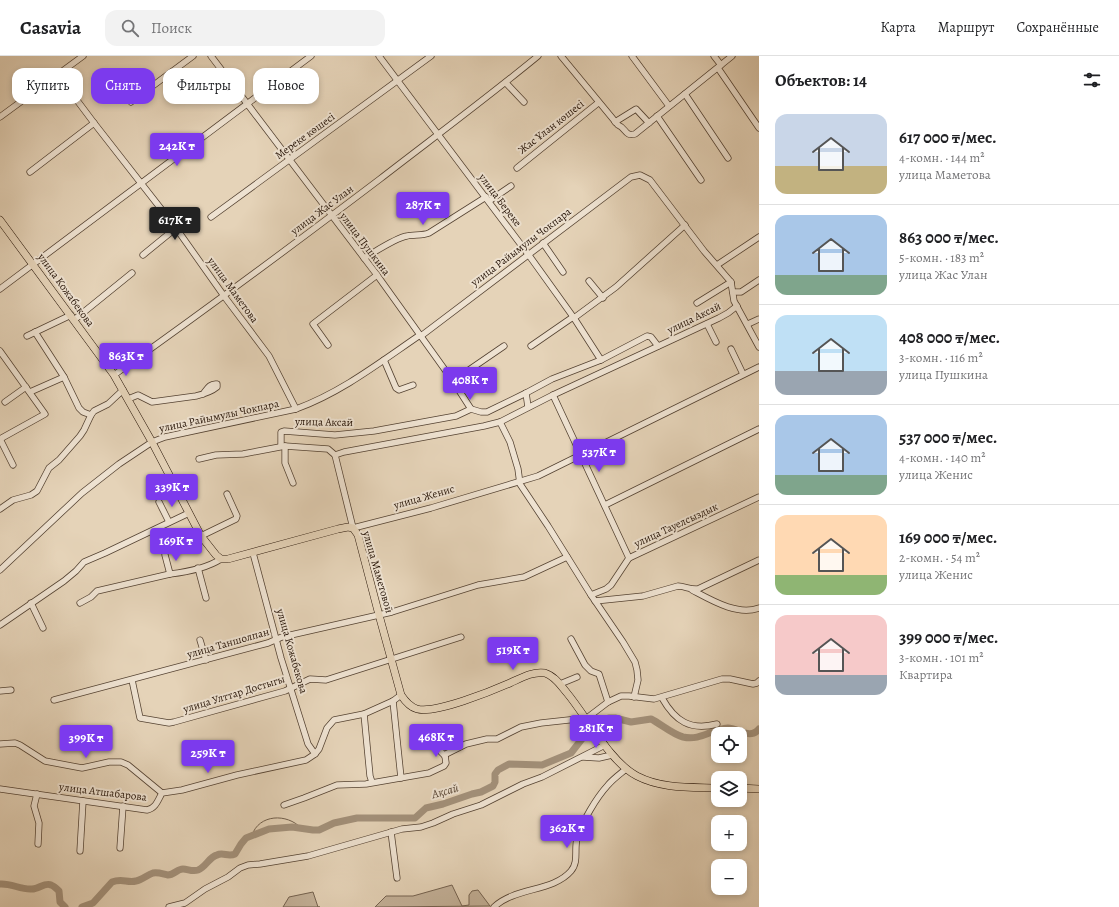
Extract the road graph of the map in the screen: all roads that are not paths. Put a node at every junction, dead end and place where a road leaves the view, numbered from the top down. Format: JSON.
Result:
{"nodes":[{"id":1,"x":83,"y":56,"type":"edge"},
{"id":2,"x":193,"y":56,"type":"edge"},
{"id":3,"x":211,"y":56,"type":"edge"},
{"id":4,"x":311,"y":56,"type":"edge"},
{"id":5,"x":379,"y":56,"type":"edge"},
{"id":6,"x":431,"y":56,"type":"edge"},
{"id":7,"x":538,"y":56,"type":"edge"},
{"id":8,"x":561,"y":56,"type":"edge"},
{"id":9,"x":632,"y":56,"type":"edge"},
{"id":10,"x":714,"y":56,"type":"edge"},
{"id":11,"x":732,"y":56,"type":"edge"},
{"id":12,"x":720,"y":66,"type":"junction"},
{"id":13,"x":66,"y":68,"type":"edge"},
{"id":14,"x":398,"y":81,"type":"junction"},
{"id":15,"x":506,"y":83,"type":"junction"},
{"id":16,"x":155,"y":84,"type":"edge"},
{"id":17,"x":685,"y":94,"type":"junction"},
{"id":18,"x":524,"y":102,"type":"dead end"},
{"id":19,"x":598,"y":103,"type":"junction"},
{"id":20,"x":18,"y":104,"type":"edge"},
{"id":21,"x":80,"y":104,"type":"edge"},
{"id":22,"x":247,"y":105,"type":"junction"},
{"id":23,"x":670,"y":106,"type":"junction"},
{"id":24,"x":657,"y":116,"type":"junction"},
{"id":25,"x":0,"y":117,"type":"edge"},
{"id":26,"x":615,"y":122,"type":"junction"},
{"id":27,"x":649,"y":123,"type":"junction"},
{"id":28,"x":94,"y":124,"type":"junction"},
{"id":29,"x":759,"y":128,"type":"edge"},
{"id":30,"x":438,"y":135,"type":"junction"},
{"id":31,"x":728,"y":158,"type":"dead end"},
{"id":32,"x":289,"y":160,"type":"junction"},
{"id":33,"x":517,"y":168,"type":"dead end"},
{"id":34,"x":30,"y":172,"type":"dead end"},
{"id":35,"x":701,"y":180,"type":"dead end"},
{"id":36,"x":140,"y":184,"type":"junction"},
{"id":37,"x":511,"y":186,"type":"dead end"},
{"id":38,"x":487,"y":199,"type":"junction"},
{"id":39,"x":331,"y":216,"type":"junction"},
{"id":40,"x":211,"y":217,"type":"dead end"},
{"id":41,"x":0,"y":220,"type":"edge"},
{"id":42,"x":685,"y":225,"type":"junction"},
{"id":43,"x":176,"y":228,"type":"junction"},
{"id":44,"x":759,"y":237,"type":"edge"},
{"id":45,"x":543,"y":243,"type":"junction"},
{"id":46,"x":528,"y":254,"type":"junction"},
{"id":47,"x":143,"y":255,"type":"dead end"},
{"id":48,"x":364,"y":258,"type":"junction"},
{"id":49,"x":33,"y":264,"type":"junction"},
{"id":50,"x":716,"y":265,"type":"junction"},
{"id":51,"x":563,"y":272,"type":"dead end"},
{"id":52,"x":132,"y":273,"type":"dead end"},
{"id":53,"x":377,"y":275,"type":"junction"},
{"id":54,"x":759,"y":280,"type":"edge"},
{"id":55,"x":588,"y":281,"type":"dead end"},
{"id":56,"x":731,"y":282,"type":"junction"},
{"id":57,"x":0,"y":289,"type":"edge"},
{"id":58,"x":733,"y":292,"type":"junction"},
{"id":59,"x":224,"y":296,"type":"junction"},
{"id":60,"x":603,"y":298,"type":"junction"},
{"id":61,"x":697,"y":303,"type":"dead end"},
{"id":62,"x":737,"y":306,"type":"junction"},
{"id":63,"x":72,"y":318,"type":"junction"},
{"id":64,"x":574,"y":318,"type":"junction"},
{"id":65,"x":759,"y":319,"type":"edge"},
{"id":66,"x":707,"y":324,"type":"junction"},
{"id":67,"x":748,"y":324,"type":"junction"},
{"id":68,"x":35,"y":332,"type":"junction"},
{"id":69,"x":420,"y":335,"type":"junction"},
{"id":70,"x":27,"y":336,"type":"dead end"},
{"id":71,"x":716,"y":342,"type":"dead end"},
{"id":72,"x":328,"y":345,"type":"dead end"},
{"id":73,"x":504,"y":346,"type":"dead end"},
{"id":74,"x":532,"y":346,"type":"dead end"},
{"id":75,"x":658,"y":346,"type":"junction"},
{"id":76,"x":759,"y":346,"type":"edge"},
{"id":77,"x":731,"y":349,"type":"dead end"},
{"id":78,"x":0,"y":351,"type":"edge"},
{"id":79,"x":384,"y":360,"type":"junction"},
{"id":80,"x":601,"y":360,"type":"junction"},
{"id":81,"x":759,"y":367,"type":"edge"},
{"id":82,"x":743,"y":374,"type":"junction"},
{"id":83,"x":114,"y":375,"type":"junction"},
{"id":84,"x":64,"y":377,"type":"junction"},
{"id":85,"x":453,"y":380,"type":"junction"},
{"id":86,"x":413,"y":385,"type":"dead end"},
{"id":87,"x":28,"y":390,"type":"junction"},
{"id":88,"x":123,"y":390,"type":"junction"},
{"id":89,"x":526,"y":393,"type":"junction"},
{"id":90,"x":203,"y":394,"type":"dead end"},
{"id":91,"x":554,"y":395,"type":"junction"},
{"id":92,"x":128,"y":399,"type":"junction"},
{"id":93,"x":6,"y":402,"type":"dead end"},
{"id":94,"x":528,"y":408,"type":"junction"},
{"id":95,"x":296,"y":409,"type":"junction"},
{"id":96,"x":471,"y":410,"type":"junction"},
{"id":97,"x":91,"y":415,"type":"junction"},
{"id":98,"x":500,"y":422,"type":"junction"},
{"id":99,"x":759,"y":429,"type":"edge"},
{"id":100,"x":0,"y":439,"type":"edge"},
{"id":101,"x":152,"y":442,"type":"junction"},
{"id":102,"x":283,"y":446,"type":"junction"},
{"id":103,"x":581,"y":454,"type":"junction"},
{"id":104,"x":335,"y":455,"type":"junction"},
{"id":105,"x":199,"y":459,"type":"dead end"},
{"id":106,"x":13,"y":465,"type":"dead end"},
{"id":107,"x":519,"y":480,"type":"junction"},
{"id":108,"x":294,"y":483,"type":"dead end"},
{"id":109,"x":227,"y":494,"type":"dead end"},
{"id":110,"x":759,"y":497,"type":"edge"},
{"id":111,"x":159,"y":502,"type":"dead end"},
{"id":112,"x":604,"y":505,"type":"junction"},
{"id":113,"x":0,"y":509,"type":"edge"},
{"id":114,"x":189,"y":513,"type":"junction"},
{"id":115,"x":169,"y":522,"type":"junction"},
{"id":116,"x":353,"y":528,"type":"junction"},
{"id":117,"x":201,"y":536,"type":"junction"},
{"id":118,"x":253,"y":553,"type":"junction"},
{"id":119,"x":165,"y":554,"type":"dead end"},
{"id":120,"x":567,"y":557,"type":"junction"},
{"id":121,"x":629,"y":558,"type":"junction"},
{"id":122,"x":221,"y":559,"type":"junction"},
{"id":123,"x":759,"y":560,"type":"edge"},
{"id":124,"x":198,"y":568,"type":"junction"},
{"id":125,"x":0,"y":570,"type":"edge"},
{"id":126,"x":170,"y":574,"type":"junction"},
{"id":127,"x":692,"y":589,"type":"junction"},
{"id":128,"x":591,"y":595,"type":"junction"},
{"id":129,"x":206,"y":598,"type":"dead end"},
{"id":130,"x":595,"y":601,"type":"junction"},
{"id":131,"x":31,"y":603,"type":"junction"},
{"id":132,"x":80,"y":603,"type":"dead end"},
{"id":133,"x":759,"y":608,"type":"edge"},
{"id":134,"x":378,"y":615,"type":"junction"},
{"id":135,"x":0,"y":625,"type":"edge"},
{"id":136,"x":43,"y":628,"type":"dead end"},
{"id":137,"x":461,"y":637,"type":"dead end"},
{"id":138,"x":276,"y":639,"type":"junction"},
{"id":139,"x":571,"y":639,"type":"dead end"},
{"id":140,"x":200,"y":640,"type":"dead end"},
{"id":141,"x":206,"y":660,"type":"junction"},
{"id":142,"x":391,"y":660,"type":"junction"},
{"id":143,"x":577,"y":677,"type":"dead end"},
{"id":144,"x":132,"y":680,"type":"junction"},
{"id":145,"x":758,"y":682,"type":"edge"},
{"id":146,"x":560,"y":684,"type":"junction"},
{"id":147,"x":291,"y":688,"type":"junction"},
{"id":148,"x":11,"y":690,"type":"dead end"},
{"id":149,"x":0,"y":691,"type":"edge"},
{"id":150,"x":401,"y":696,"type":"junction"},
{"id":151,"x":634,"y":697,"type":"junction"},
{"id":152,"x":662,"y":698,"type":"junction"},
{"id":153,"x":54,"y":700,"type":"dead end"},
{"id":154,"x":392,"y":701,"type":"junction"},
{"id":155,"x":608,"y":702,"type":"junction"},
{"id":156,"x":364,"y":714,"type":"junction"},
{"id":157,"x":586,"y":718,"type":"junction"},
{"id":158,"x":717,"y":724,"type":"dead end"},
{"id":159,"x":0,"y":744,"type":"edge"},
{"id":160,"x":605,"y":745,"type":"junction"},
{"id":161,"x":440,"y":748,"type":"dead end"},
{"id":162,"x":315,"y":754,"type":"junction"},
{"id":163,"x":612,"y":755,"type":"junction"},
{"id":164,"x":445,"y":756,"type":"junction"},
{"id":165,"x":582,"y":757,"type":"junction"},
{"id":166,"x":626,"y":769,"type":"junction"},
{"id":167,"x":401,"y":778,"type":"junction"},
{"id":168,"x":372,"y":782,"type":"junction"},
{"id":169,"x":711,"y":788,"type":"edge"},
{"id":170,"x":747,"y":788,"type":"edge"},
{"id":171,"x":0,"y":789,"type":"edge"},
{"id":172,"x":759,"y":789,"type":"edge"},
{"id":173,"x":162,"y":792,"type":"junction"},
{"id":174,"x":37,"y":794,"type":"junction"},
{"id":175,"x":84,"y":801,"type":"junction"},
{"id":176,"x":284,"y":805,"type":"dead end"},
{"id":177,"x":123,"y":806,"type":"junction"},
{"id":178,"x":391,"y":832,"type":"junction"},
{"id":179,"x":38,"y":844,"type":"dead end"},
{"id":180,"x":120,"y":848,"type":"dead end"},
{"id":181,"x":80,"y":851,"type":"dead end"},
{"id":182,"x":397,"y":878,"type":"dead end"},
{"id":183,"x":169,"y":907,"type":"edge"},
{"id":184,"x":494,"y":907,"type":"edge"}],
"edges":[{"from":1,"to":13,"type":"street"},
{"from":2,"to":16,"type":"street"},
{"from":3,"to":22,"type":"street","name":"улица Пушкина"},
{"from":4,"to":22,"type":"street"},
{"from":5,"to":14,"type":"street","name":"улица Береке"},
{"from":6,"to":14,"type":"street","name":"Мереке көшесі"},
{"from":7,"to":15,"type":"street","name":"улица Жас Улан"},
{"from":8,"to":19,"type":"street"},
{"from":9,"to":23,"type":"street"},
{"from":10,"to":12,"type":"street"},
{"from":11,"to":12,"type":"street"},
{"from":12,"to":17,"type":"street"},
{"from":12,"to":29,"type":"street"},
{"from":14,"to":30,"type":"street","name":"улица Береке"},
{"from":14,"to":32,"type":"street","name":"Мереке көшесі"},
{"from":15,"to":18,"type":"street"},
{"from":15,"to":30,"type":"street","name":"улица Жас Улан"},
{"from":17,"to":23,"type":"street"},
{"from":17,"to":31,"type":"street"},
{"from":19,"to":26,"type":"street"},
{"from":19,"to":33,"type":"street","name":"Жас Ұлан көшесі"},
{"from":20,"to":25,"type":"street"},
{"from":21,"to":28,"type":"street","name":"улица Маметова"},
{"from":22,"to":32,"type":"street","name":"улица Пушкина"},
{"from":22,"to":36,"type":"street"},
{"from":23,"to":24,"type":"street"},
{"from":24,"to":27,"type":"street"},
{"from":24,"to":35,"type":"street"},
{"from":26,"to":27,"type":"street"},
{"from":26,"to":27,"type":"street"},
{"from":28,"to":34,"type":"street"},
{"from":28,"to":36,"type":"street","name":"улица Маметова"},
{"from":30,"to":38,"type":"street","name":"улица Береке"},
{"from":30,"to":39,"type":"street","name":"улица Жас Улан"},
{"from":32,"to":39,"type":"street","name":"улица Пушкина"},
{"from":32,"to":40,"type":"street","name":"Мереке көшесі"},
{"from":36,"to":43,"type":"street","name":"улица Маметова"},
{"from":36,"to":49,"type":"street"},
{"from":37,"to":38,"type":"street"},
{"from":38,"to":46,"type":"street","name":"улица Береке"},
{"from":38,"to":48,"type":"street"},
{"from":39,"to":48,"type":"street","name":"улица Пушкина"},
{"from":39,"to":59,"type":"street","name":"улица Жас Улан"},
{"from":41,"to":49,"type":"main road","name":"улица Кожабекова"},
{"from":42,"to":45,"type":"street","name":"улица Райымулы Чокпара"},
{"from":42,"to":50,"type":"street"},
{"from":42,"to":60,"type":"street"},
{"from":43,"to":47,"type":"street"},
{"from":43,"to":59,"type":"street","name":"улица Маметова"},
{"from":44,"to":50,"type":"street"},
{"from":45,"to":46,"type":"street","name":"улица Райымулы Чокпара"},
{"from":45,"to":51,"type":"street"},
{"from":46,"to":64,"type":"street","name":"улица Береке"},
{"from":46,"to":69,"type":"street","name":"улица Райымулы Чокпара"},
{"from":48,"to":53,"type":"street","name":"улица Пушкина"},
{"from":49,"to":57,"type":"street"},
{"from":49,"to":63,"type":"main road","name":"улица Кожабекова"},
{"from":50,"to":56,"type":"street"},
{"from":52,"to":63,"type":"street"},
{"from":53,"to":69,"type":"street","name":"улица Пушкина"},
{"from":53,"to":72,"type":"street"},
{"from":54,"to":58,"type":"street"},
{"from":55,"to":60,"type":"street"},
{"from":56,"to":58,"type":"street"},
{"from":56,"to":61,"type":"street"},
{"from":58,"to":62,"type":"street"},
{"from":59,"to":83,"type":"street","name":"улица Жас Улан"},
{"from":59,"to":95,"type":"street","name":"улица Маметова"},
{"from":60,"to":64,"type":"street"},
{"from":62,"to":66,"type":"street","name":"улица Аксай"},
{"from":62,"to":67,"type":"street"},
{"from":63,"to":68,"type":"street"},
{"from":63,"to":83,"type":"main road","name":"улица Кожабекова"},
{"from":64,"to":74,"type":"street"},
{"from":64,"to":80,"type":"street","name":"улица Береке"},
{"from":65,"to":67,"type":"street"},
{"from":66,"to":71,"type":"street"},
{"from":66,"to":75,"type":"street","name":"улица Аксай"},
{"from":67,"to":76,"type":"street"},
{"from":68,"to":70,"type":"street"},
{"from":68,"to":84,"type":"street"},
{"from":69,"to":79,"type":"street","name":"улица Райымулы Чокпара"},
{"from":69,"to":85,"type":"street","name":"улица Пушкина"},
{"from":73,"to":85,"type":"street"},
{"from":75,"to":80,"type":"street","name":"улица Аксай"},
{"from":75,"to":91,"type":"street","name":"улица Аксай"},
{"from":77,"to":82,"type":"street"},
{"from":78,"to":87,"type":"street"},
{"from":79,"to":86,"type":"street"},
{"from":79,"to":95,"type":"street","name":"улица Райымулы Чокпара"},
{"from":80,"to":89,"type":"street","name":"улица Аксай"},
{"from":81,"to":82,"type":"street","name":"улица Женис"},
{"from":82,"to":103,"type":"street","name":"улица Женис"},
{"from":83,"to":88,"type":"main road","name":"улица Кожабекова"},
{"from":84,"to":87,"type":"street"},
{"from":84,"to":97,"type":"street"},
{"from":85,"to":96,"type":"street","name":"улица Пушкина"},
{"from":87,"to":93,"type":"street"},
{"from":87,"to":100,"type":"street"},
{"from":88,"to":92,"type":"main road","name":"улица Кожабекова"},
{"from":88,"to":97,"type":"street"},
{"from":89,"to":94,"type":"street"},
{"from":89,"to":96,"type":"street","name":"улица Аксай"},
{"from":90,"to":92,"type":"street"},
{"from":91,"to":94,"type":"street","name":"улица Аксай"},
{"from":91,"to":103,"type":"street"},
{"from":92,"to":101,"type":"main road","name":"улица Кожабекова"},
{"from":94,"to":98,"type":"street","name":"улица Аксай"},
{"from":95,"to":101,"type":"street","name":"улица Райымулы Чокпара"},
{"from":96,"to":102,"type":"street","name":"улица Аксай"},
{"from":97,"to":113,"type":"street"},
{"from":98,"to":104,"type":"street","name":"улица Аксай"},
{"from":98,"to":107,"type":"street"},
{"from":99,"to":112,"type":"street"},
{"from":100,"to":106,"type":"street"},
{"from":101,"to":114,"type":"main road","name":"улица Кожабекова"},
{"from":101,"to":125,"type":"street","name":"улица Райымулы Чокпара"},
{"from":102,"to":104,"type":"street"},
{"from":102,"to":105,"type":"street"},
{"from":102,"to":108,"type":"street"},
{"from":103,"to":107,"type":"street","name":"улица Женис"},
{"from":103,"to":112,"type":"street"},
{"from":104,"to":116,"type":"street","name":"улица Маметовой"},
{"from":107,"to":116,"type":"street","name":"улица Женис"},
{"from":107,"to":120,"type":"street"},
{"from":109,"to":117,"type":"street"},
{"from":110,"to":121,"type":"street","name":"улица Тауелсыздык"},
{"from":111,"to":115,"type":"street"},
{"from":112,"to":121,"type":"street"},
{"from":114,"to":115,"type":"street"},
{"from":114,"to":117,"type":"main road","name":"улица Кожабекова"},
{"from":115,"to":131,"type":"street"},
{"from":116,"to":118,"type":"main road","name":"улица Женис"},
{"from":116,"to":134,"type":"main road","name":"улица Маметовой"},
{"from":117,"to":122,"type":"main road","name":"улица Кожабекова"},
{"from":118,"to":122,"type":"main road","name":"улица Женис"},
{"from":118,"to":138,"type":"street","name":"улица Кожабекова"},
{"from":119,"to":126,"type":"street"},
{"from":120,"to":128,"type":"street"},
{"from":120,"to":134,"type":"street","name":"улица Таншолпан"},
{"from":121,"to":128,"type":"street","name":"улица Тауелсыздык"},
{"from":122,"to":124,"type":"street","name":"улица Женис"},
{"from":123,"to":127,"type":"street"},
{"from":124,"to":126,"type":"street","name":"улица Женис"},
{"from":124,"to":129,"type":"street"},
{"from":126,"to":132,"type":"street","name":"улица Женис"},
{"from":127,"to":130,"type":"street"},
{"from":127,"to":133,"type":"street"},
{"from":128,"to":130,"type":"street"},
{"from":130,"to":151,"type":"street"},
{"from":131,"to":135,"type":"street"},
{"from":131,"to":136,"type":"street"},
{"from":134,"to":138,"type":"street","name":"улица Таншолпан"},
{"from":134,"to":142,"type":"main road","name":"улица Маметовой"},
{"from":137,"to":142,"type":"street","name":"улица Улттар Достыгы"},
{"from":138,"to":141,"type":"street","name":"улица Таншолпан"},
{"from":138,"to":147,"type":"street","name":"улица Кожабекова"},
{"from":139,"to":155,"type":"street"},
{"from":140,"to":141,"type":"street"},
{"from":141,"to":144,"type":"street","name":"улица Таншолпан"},
{"from":142,"to":147,"type":"street","name":"улица Улттар Достыгы"},
{"from":142,"to":150,"type":"main road","name":"улица Маметовой"},
{"from":143,"to":146,"type":"street"},
{"from":144,"to":147,"type":"street","name":"улица Улттар Достыгы"},
{"from":144,"to":153,"type":"street","name":"улица Таншолпан"},
{"from":145,"to":152,"type":"street"},
{"from":146,"to":150,"type":"main road"},
{"from":146,"to":157,"type":"main road"},
{"from":147,"to":162,"type":"street","name":"улица Кожабекова"},
{"from":148,"to":149,"type":"street"},
{"from":150,"to":154,"type":"street"},
{"from":151,"to":152,"type":"street"},
{"from":151,"to":155,"type":"street"},
{"from":152,"to":158,"type":"street"},
{"from":154,"to":156,"type":"street"},
{"from":154,"to":167,"type":"street"},
{"from":155,"to":157,"type":"street"},
{"from":156,"to":162,"type":"street"},
{"from":156,"to":168,"type":"street"},
{"from":157,"to":160,"type":"main road"},
{"from":157,"to":164,"type":"street"},
{"from":159,"to":173,"type":"street"},
{"from":160,"to":163,"type":"main road"},
{"from":160,"to":165,"type":"street"},
{"from":161,"to":164,"type":"street"},
{"from":162,"to":173,"type":"street","name":"улица Атшабарова"},
{"from":163,"to":165,"type":"street"},
{"from":163,"to":166,"type":"main road"},
{"from":164,"to":167,"type":"street"},
{"from":165,"to":178,"type":"street"},
{"from":166,"to":169,"type":"main road"},
{"from":166,"to":184,"type":"street"},
{"from":167,"to":168,"type":"street"},
{"from":168,"to":176,"type":"street"},
{"from":170,"to":172,"type":"main road"},
{"from":171,"to":174,"type":"street","name":"улица Атшабарова"},
{"from":173,"to":177,"type":"street","name":"улица Атшабарова"},
{"from":174,"to":175,"type":"street","name":"улица Атшабарова"},
{"from":174,"to":179,"type":"street"},
{"from":175,"to":177,"type":"street","name":"улица Атшабарова"},
{"from":175,"to":181,"type":"street"},
{"from":177,"to":180,"type":"street"},
{"from":178,"to":182,"type":"street"},
{"from":178,"to":183,"type":"street"}]}
